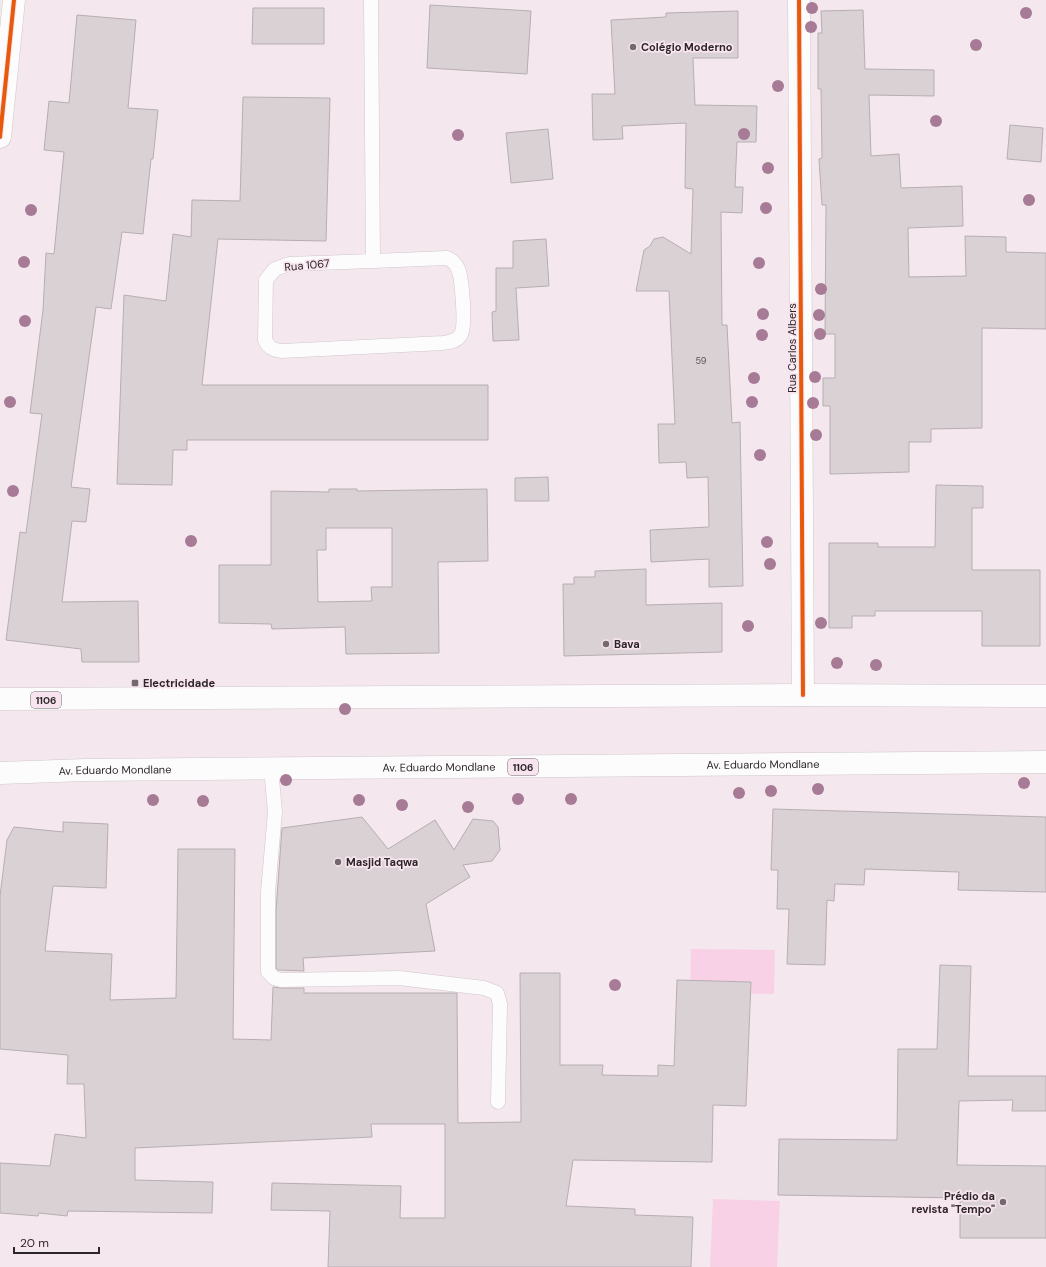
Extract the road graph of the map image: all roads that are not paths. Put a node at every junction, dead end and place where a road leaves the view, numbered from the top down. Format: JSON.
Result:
{"nodes":[{"id":1,"x":14,"y":0,"type":"edge"},
{"id":2,"x":372,"y":0,"type":"edge"},
{"id":3,"x":799,"y":0,"type":"edge"},
{"id":4,"x":0,"y":137,"type":"edge"},
{"id":5,"x":373,"y":261,"type":"junction"},
{"id":6,"x":803,"y":695,"type":"junction"},
{"id":7,"x":1046,"y":696,"type":"edge"},
{"id":8,"x":0,"y":699,"type":"edge"},
{"id":9,"x":1046,"y":762,"type":"edge"},
{"id":10,"x":271,"y":768,"type":"junction"},
{"id":11,"x":0,"y":773,"type":"edge"},
{"id":12,"x":498,"y":1102,"type":"dead end"}],
"edges":[{"from":1,"to":4,"type":"main road"},
{"from":2,"to":5,"type":"lane"},
{"from":3,"to":6,"type":"main road","name":"Rua Carlos Albers"},
{"from":5,"to":5,"type":"lane","name":"Rua 1067"},
{"from":6,"to":7,"type":"main road"},
{"from":6,"to":8,"type":"main road","number":"1106"},
{"from":9,"to":10,"type":"main road","name":"Av. Eduardo Mondlane","number":"1106"},
{"from":10,"to":11,"type":"main road","name":"Av. Eduardo Mondlane","number":"1106"},
{"from":10,"to":12,"type":"lane"}]}
